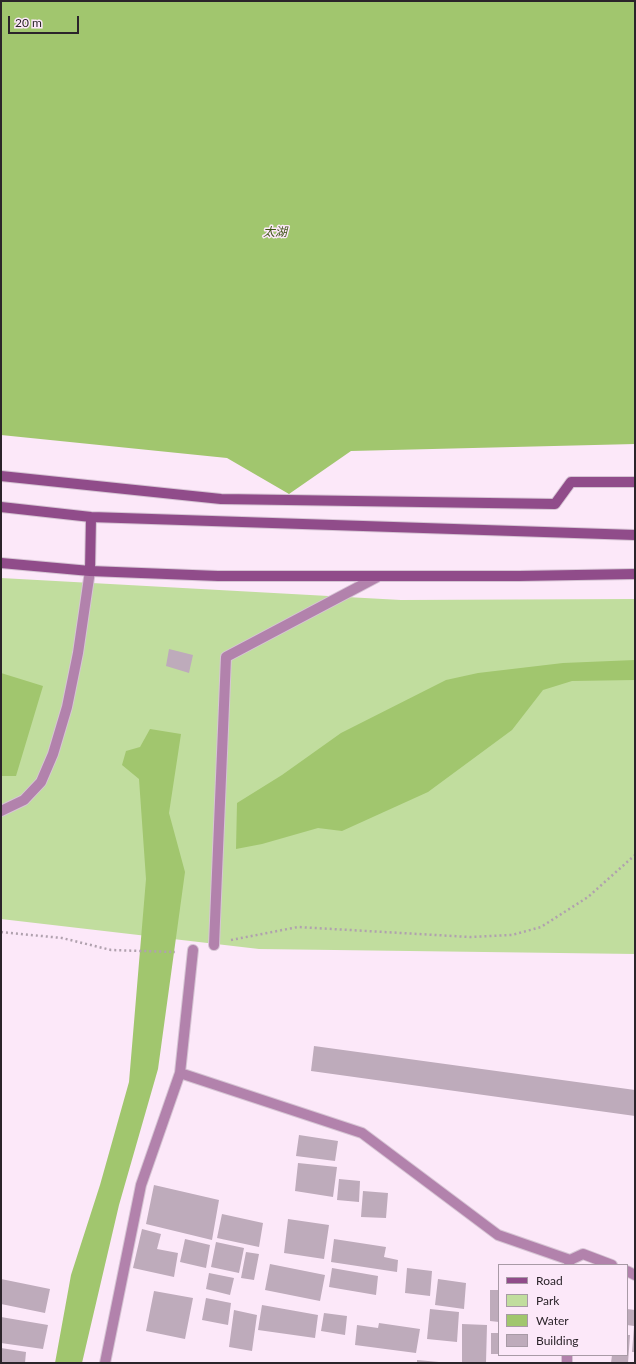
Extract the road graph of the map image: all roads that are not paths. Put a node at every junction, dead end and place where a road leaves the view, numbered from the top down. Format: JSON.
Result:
{"nodes":[{"id":1,"x":1,"y":476,"type":"edge"},
{"id":2,"x":635,"y":482,"type":"edge"},
{"id":3,"x":1,"y":507,"type":"edge"},
{"id":4,"x":91,"y":518,"type":"junction"},
{"id":5,"x":635,"y":535,"type":"edge"},
{"id":6,"x":1,"y":563,"type":"edge"},
{"id":7,"x":90,"y":571,"type":"junction"},
{"id":8,"x":635,"y":574,"type":"edge"},
{"id":9,"x":379,"y":576,"type":"junction"},
{"id":10,"x":1,"y":811,"type":"edge"},
{"id":11,"x":214,"y":945,"type":"road end"},
{"id":12,"x":189,"y":951,"type":"road end"},
{"id":13,"x":180,"y":1073,"type":"junction"},
{"id":14,"x":569,"y":1263,"type":"edge"},
{"id":15,"x":609,"y":1264,"type":"edge"},
{"id":16,"x":104,"y":1363,"type":"edge"}],
"edges":[{"from":1,"to":2,"type":"main road"},
{"from":3,"to":4,"type":"main road"},
{"from":4,"to":5,"type":"main road"},
{"from":4,"to":7,"type":"main road"},
{"from":6,"to":7,"type":"main road"},
{"from":7,"to":9,"type":"main road"},
{"from":7,"to":10,"type":"street"},
{"from":8,"to":9,"type":"main road"},
{"from":9,"to":11,"type":"street"},
{"from":12,"to":13,"type":"street"},
{"from":13,"to":14,"type":"street"},
{"from":13,"to":16,"type":"street"},
{"from":14,"to":15,"type":"street"}]}
